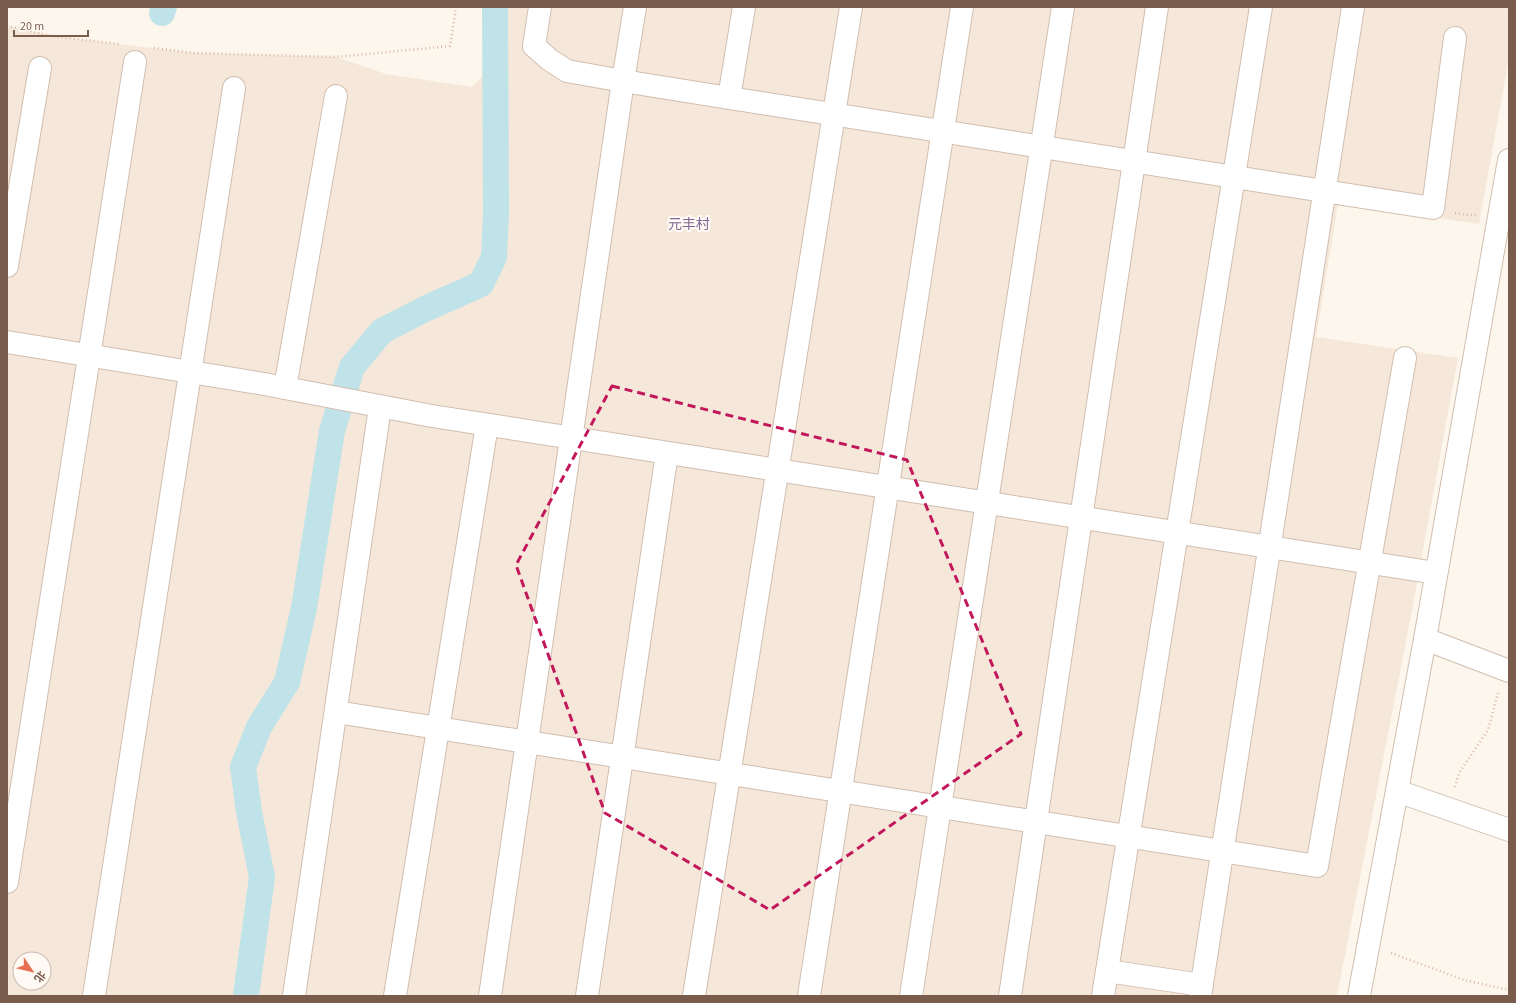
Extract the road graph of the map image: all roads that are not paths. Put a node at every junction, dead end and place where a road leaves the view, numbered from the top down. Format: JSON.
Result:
{"nodes":[{"id":1,"x":540,"y":7,"type":"edge"},
{"id":2,"x":635,"y":7,"type":"edge"},
{"id":3,"x":744,"y":7,"type":"edge"},
{"id":4,"x":851,"y":7,"type":"edge"},
{"id":5,"x":962,"y":7,"type":"edge"},
{"id":6,"x":1063,"y":7,"type":"edge"},
{"id":7,"x":1157,"y":7,"type":"edge"},
{"id":8,"x":1261,"y":7,"type":"edge"},
{"id":9,"x":1353,"y":7,"type":"edge"},
{"id":10,"x":1455,"y":38,"type":"dead end"},
{"id":11,"x":140,"y":55,"type":"road end"},
{"id":12,"x":40,"y":68,"type":"dead end"},
{"id":13,"x":623,"y":82,"type":"junction"},
{"id":14,"x":234,"y":88,"type":"dead end"},
{"id":15,"x":336,"y":96,"type":"dead end"},
{"id":16,"x":730,"y":98,"type":"junction"},
{"id":17,"x":833,"y":115,"type":"junction"},
{"id":18,"x":943,"y":132,"type":"junction"},
{"id":19,"x":1041,"y":147,"type":"junction"},
{"id":20,"x":1509,"y":160,"type":"edge"},
{"id":21,"x":1134,"y":161,"type":"junction"},
{"id":22,"x":1234,"y":177,"type":"junction"},
{"id":23,"x":1324,"y":191,"type":"junction"},
{"id":24,"x":1504,"y":216,"type":"edge"},
{"id":25,"x":7,"y":266,"type":"edge"},
{"id":26,"x":7,"y":342,"type":"edge"},
{"id":27,"x":89,"y":356,"type":"junction"},
{"id":28,"x":1405,"y":358,"type":"dead end"},
{"id":29,"x":190,"y":372,"type":"junction"},
{"id":30,"x":295,"y":390,"type":"junction"},
{"id":31,"x":370,"y":405,"type":"junction"},
{"id":32,"x":487,"y":425,"type":"junction"},
{"id":33,"x":571,"y":438,"type":"junction"},
{"id":34,"x":667,"y":453,"type":"junction"},
{"id":35,"x":777,"y":470,"type":"junction"},
{"id":36,"x":887,"y":488,"type":"junction"},
{"id":37,"x":987,"y":503,"type":"junction"},
{"id":38,"x":1081,"y":518,"type":"junction"},
{"id":39,"x":1177,"y":533,"type":"junction"},
{"id":40,"x":1269,"y":547,"type":"junction"},
{"id":41,"x":1370,"y":563,"type":"junction"},
{"id":42,"x":1436,"y":573,"type":"junction"},
{"id":43,"x":1425,"y":639,"type":"junction"},
{"id":44,"x":1507,"y":670,"type":"edge"},
{"id":45,"x":336,"y":712,"type":"junction"},
{"id":46,"x":438,"y":728,"type":"junction"},
{"id":47,"x":527,"y":742,"type":"junction"},
{"id":48,"x":622,"y":757,"type":"junction"},
{"id":49,"x":729,"y":774,"type":"junction"},
{"id":50,"x":840,"y":791,"type":"junction"},
{"id":51,"x":1397,"y":791,"type":"junction"},
{"id":52,"x":940,"y":807,"type":"junction"},
{"id":53,"x":1036,"y":822,"type":"junction"},
{"id":54,"x":1509,"y":830,"type":"edge"},
{"id":55,"x":1129,"y":836,"type":"junction"},
{"id":56,"x":1222,"y":851,"type":"junction"},
{"id":57,"x":7,"y":882,"type":"edge"},
{"id":58,"x":1107,"y":971,"type":"junction"},
{"id":59,"x":1201,"y":991,"type":"edge"},
{"id":60,"x":94,"y":996,"type":"edge"},
{"id":61,"x":294,"y":996,"type":"edge"},
{"id":62,"x":395,"y":996,"type":"edge"},
{"id":63,"x":490,"y":996,"type":"edge"},
{"id":64,"x":587,"y":996,"type":"edge"},
{"id":65,"x":694,"y":996,"type":"edge"},
{"id":66,"x":809,"y":996,"type":"edge"},
{"id":67,"x":911,"y":996,"type":"edge"},
{"id":68,"x":1010,"y":996,"type":"edge"},
{"id":69,"x":1103,"y":996,"type":"edge"},
{"id":70,"x":1359,"y":996,"type":"edge"}],
"edges":[{"from":1,"to":13,"type":"street"},
{"from":2,"to":13,"type":"street"},
{"from":3,"to":16,"type":"street"},
{"from":4,"to":17,"type":"street"},
{"from":5,"to":18,"type":"street"},
{"from":6,"to":19,"type":"street"},
{"from":7,"to":21,"type":"street"},
{"from":8,"to":22,"type":"street"},
{"from":9,"to":23,"type":"street"},
{"from":10,"to":23,"type":"street"},
{"from":11,"to":27,"type":"street"},
{"from":12,"to":25,"type":"street"},
{"from":13,"to":16,"type":"street"},
{"from":13,"to":33,"type":"street"},
{"from":14,"to":29,"type":"street"},
{"from":15,"to":30,"type":"street"},
{"from":16,"to":17,"type":"street"},
{"from":17,"to":18,"type":"street"},
{"from":17,"to":35,"type":"street"},
{"from":18,"to":19,"type":"street"},
{"from":18,"to":36,"type":"street"},
{"from":19,"to":21,"type":"street"},
{"from":19,"to":37,"type":"street"},
{"from":20,"to":24,"type":"street"},
{"from":21,"to":22,"type":"street"},
{"from":21,"to":38,"type":"street"},
{"from":22,"to":23,"type":"street"},
{"from":22,"to":39,"type":"street"},
{"from":23,"to":40,"type":"street"},
{"from":24,"to":42,"type":"street"},
{"from":26,"to":27,"type":"street"},
{"from":27,"to":29,"type":"street"},
{"from":27,"to":57,"type":"street"},
{"from":28,"to":41,"type":"street"},
{"from":29,"to":30,"type":"street"},
{"from":29,"to":60,"type":"street"},
{"from":30,"to":31,"type":"street"},
{"from":31,"to":32,"type":"street"},
{"from":31,"to":45,"type":"street"},
{"from":32,"to":33,"type":"street"},
{"from":32,"to":46,"type":"street"},
{"from":33,"to":34,"type":"street"},
{"from":33,"to":47,"type":"street"},
{"from":34,"to":35,"type":"street"},
{"from":34,"to":48,"type":"street"},
{"from":35,"to":36,"type":"street"},
{"from":35,"to":49,"type":"street"},
{"from":36,"to":37,"type":"street"},
{"from":36,"to":50,"type":"street"},
{"from":37,"to":38,"type":"street"},
{"from":37,"to":52,"type":"street"},
{"from":38,"to":39,"type":"street"},
{"from":38,"to":53,"type":"street"},
{"from":39,"to":40,"type":"street"},
{"from":39,"to":55,"type":"street"},
{"from":40,"to":41,"type":"street"},
{"from":40,"to":56,"type":"street"},
{"from":41,"to":42,"type":"street"},
{"from":41,"to":56,"type":"street"},
{"from":42,"to":43,"type":"street"},
{"from":43,"to":44,"type":"street"},
{"from":43,"to":51,"type":"street"},
{"from":45,"to":46,"type":"street"},
{"from":45,"to":61,"type":"street"},
{"from":46,"to":47,"type":"street"},
{"from":46,"to":62,"type":"street"},
{"from":47,"to":48,"type":"street"},
{"from":47,"to":63,"type":"street"},
{"from":48,"to":49,"type":"street"},
{"from":48,"to":64,"type":"street"},
{"from":49,"to":50,"type":"street"},
{"from":49,"to":65,"type":"street"},
{"from":50,"to":52,"type":"street"},
{"from":50,"to":66,"type":"street"},
{"from":51,"to":54,"type":"street"},
{"from":51,"to":70,"type":"street"},
{"from":52,"to":53,"type":"street"},
{"from":52,"to":67,"type":"street"},
{"from":53,"to":55,"type":"street"},
{"from":53,"to":68,"type":"street"},
{"from":55,"to":56,"type":"street"},
{"from":55,"to":58,"type":"street"},
{"from":56,"to":59,"type":"street"},
{"from":58,"to":59,"type":"street"},
{"from":58,"to":69,"type":"street"}]}
